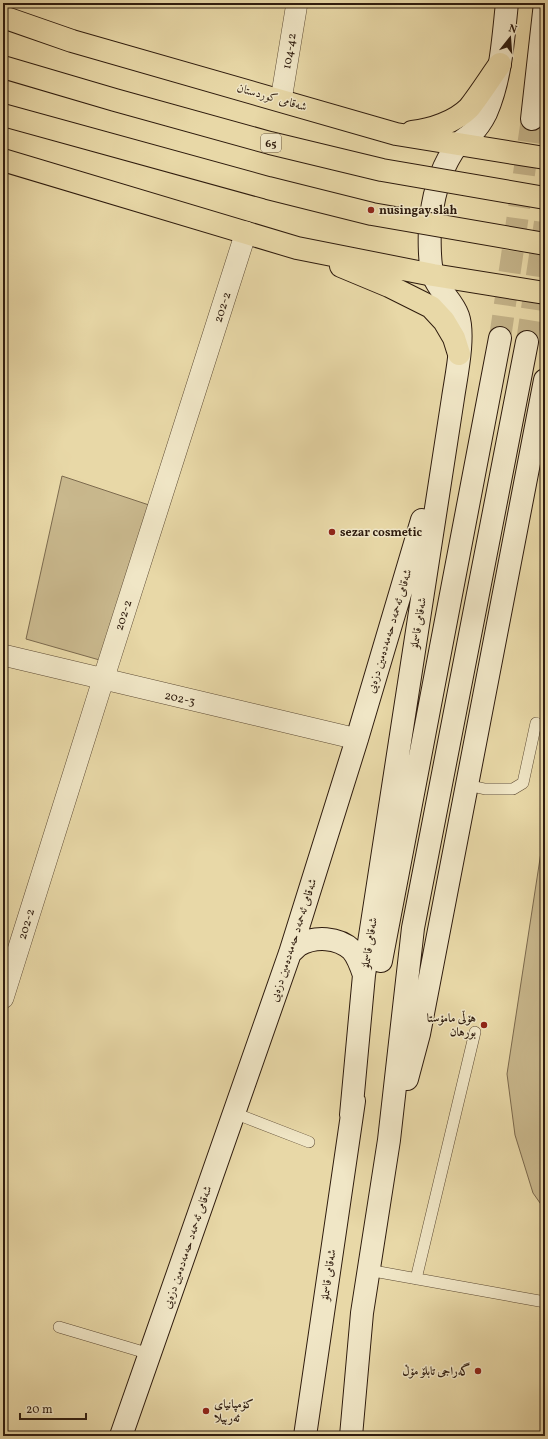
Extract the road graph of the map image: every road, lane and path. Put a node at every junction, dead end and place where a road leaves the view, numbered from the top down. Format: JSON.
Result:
{"nodes":[{"id":1,"x":297,"y":3,"type":"edge"},
{"id":2,"x":507,"y":3,"type":"edge"},
{"id":3,"x":545,"y":3,"type":"edge"},
{"id":4,"x":3,"y":17,"type":"edge"},
{"id":5,"x":500,"y":64,"type":"junction"},
{"id":6,"x":3,"y":67,"type":"edge"},
{"id":7,"x":281,"y":100,"type":"junction"},
{"id":8,"x":3,"y":115,"type":"edge"},
{"id":9,"x":532,"y":119,"type":"tunnel mouth"},
{"id":10,"x":396,"y":134,"type":"junction"},
{"id":11,"x":459,"y":143,"type":"junction"},
{"id":12,"x":545,"y":158,"type":"edge"},
{"id":13,"x":3,"y":160,"type":"edge"},
{"id":14,"x":545,"y":198,"type":"edge"},
{"id":15,"x":246,"y":232,"type":"junction"},
{"id":16,"x":545,"y":244,"type":"edge"},
{"id":17,"x":297,"y":248,"type":"junction"},
{"id":18,"x":433,"y":275,"type":"junction"},
{"id":19,"x":545,"y":293,"type":"edge"},
{"id":20,"x":500,"y":338,"type":"tunnel mouth"},
{"id":21,"x":527,"y":342,"type":"tunnel mouth"},
{"id":22,"x":459,"y":354,"type":"junction"},
{"id":23,"x":545,"y":380,"type":"edge"},
{"id":24,"x":446,"y":439,"type":"junction"},
{"id":25,"x":3,"y":655,"type":"edge"},
{"id":26,"x":103,"y":680,"type":"junction"},
{"id":27,"x":536,"y":723,"type":"dead end"},
{"id":28,"x":357,"y":739,"type":"junction"},
{"id":29,"x":467,"y":785,"type":"junction"},
{"id":30,"x":290,"y":953,"type":"junction"},
{"id":31,"x":364,"y":975,"type":"junction"},
{"id":32,"x":3,"y":998,"type":"edge"},
{"id":33,"x":475,"y":1032,"type":"dead end"},
{"id":34,"x":234,"y":1113,"type":"junction"},
{"id":35,"x":351,"y":1115,"type":"junction"},
{"id":36,"x":389,"y":1140,"type":"junction"},
{"id":37,"x":309,"y":1142,"type":"dead end"},
{"id":38,"x":368,"y":1270,"type":"junction"},
{"id":39,"x":416,"y":1279,"type":"junction"},
{"id":40,"x":545,"y":1302,"type":"edge"},
{"id":41,"x":59,"y":1327,"type":"dead end"},
{"id":42,"x":150,"y":1354,"type":"junction"},
{"id":43,"x":122,"y":1436,"type":"edge"},
{"id":44,"x":305,"y":1436,"type":"edge"},
{"id":45,"x":351,"y":1436,"type":"edge"}],
"edges":[{"from":1,"to":7,"type":"street","name":"104-42"},
{"from":2,"to":5,"type":"main road","name":"شەقامی قاسملۆ"},
{"from":3,"to":9,"type":"main road"},
{"from":4,"to":7,"type":"highway","name":"شەقامی کوردستان"},
{"from":5,"to":10,"type":"highway"},
{"from":5,"to":11,"type":"main road","name":"شەقامی قاسملۆ"},
{"from":6,"to":14,"type":"highway","number":"65","bridge":true},
{"from":7,"to":10,"type":"highway","name":"شەقامی کوردستان"},
{"from":8,"to":16,"type":"highway","bridge":true},
{"from":10,"to":11,"type":"highway","name":"شەقامی کوردستان"},
{"from":11,"to":12,"type":"highway","name":"شەقامی کوردستان"},
{"from":11,"to":18,"type":"main road","name":"شەقامی قاسملۆ"},
{"from":13,"to":15,"type":"highway"},
{"from":15,"to":17,"type":"highway"},
{"from":15,"to":26,"type":"street","name":"202-2"},
{"from":17,"to":18,"type":"highway"},
{"from":17,"to":22,"type":"highway"},
{"from":18,"to":19,"type":"highway"},
{"from":18,"to":22,"type":"main road","name":"شەقامی قاسملۆ"},
{"from":20,"to":35,"type":"main road","name":"شەقامی قاسملۆ"},
{"from":21,"to":36,"type":"main road"},
{"from":22,"to":24,"type":"main road","name":"شەقامی قاسملۆ"},
{"from":23,"to":29,"type":"main road"},
{"from":24,"to":28,"type":"main road","name":"شەقامی ئەحمەد حەمەدەمین دزەیی"},
{"from":24,"to":31,"type":"main road","name":"شەقامی قاسملۆ"},
{"from":25,"to":26,"type":"street","name":"202-3"},
{"from":26,"to":28,"type":"street","name":"202-3"},
{"from":26,"to":32,"type":"street","name":"202-2"},
{"from":27,"to":29,"type":"lane"},
{"from":28,"to":30,"type":"main road","name":"شەقامی ئەحمەد حەمەدەمین دزەیی"},
{"from":29,"to":36,"type":"main road"},
{"from":30,"to":31,"type":"main road"},
{"from":30,"to":34,"type":"main road","name":"شەقامی ئەحمەد حەمەدەمین دزەیی"},
{"from":31,"to":35,"type":"main road","name":"شەقامی قاسملۆ"},
{"from":33,"to":39,"type":"lane"},
{"from":34,"to":37,"type":"lane"},
{"from":34,"to":42,"type":"main road","name":"شەقامی ئەحمەد حەمەدەمین دزەیی"},
{"from":35,"to":44,"type":"main road","name":"شەقامی قاسملۆ"},
{"from":36,"to":38,"type":"main road"},
{"from":38,"to":39,"type":"lane"},
{"from":38,"to":45,"type":"main road"},
{"from":39,"to":40,"type":"lane"},
{"from":41,"to":42,"type":"lane"},
{"from":42,"to":43,"type":"main road","name":"شەقامی ئەحمەد حەمەدەمین دزەیی"}]}
